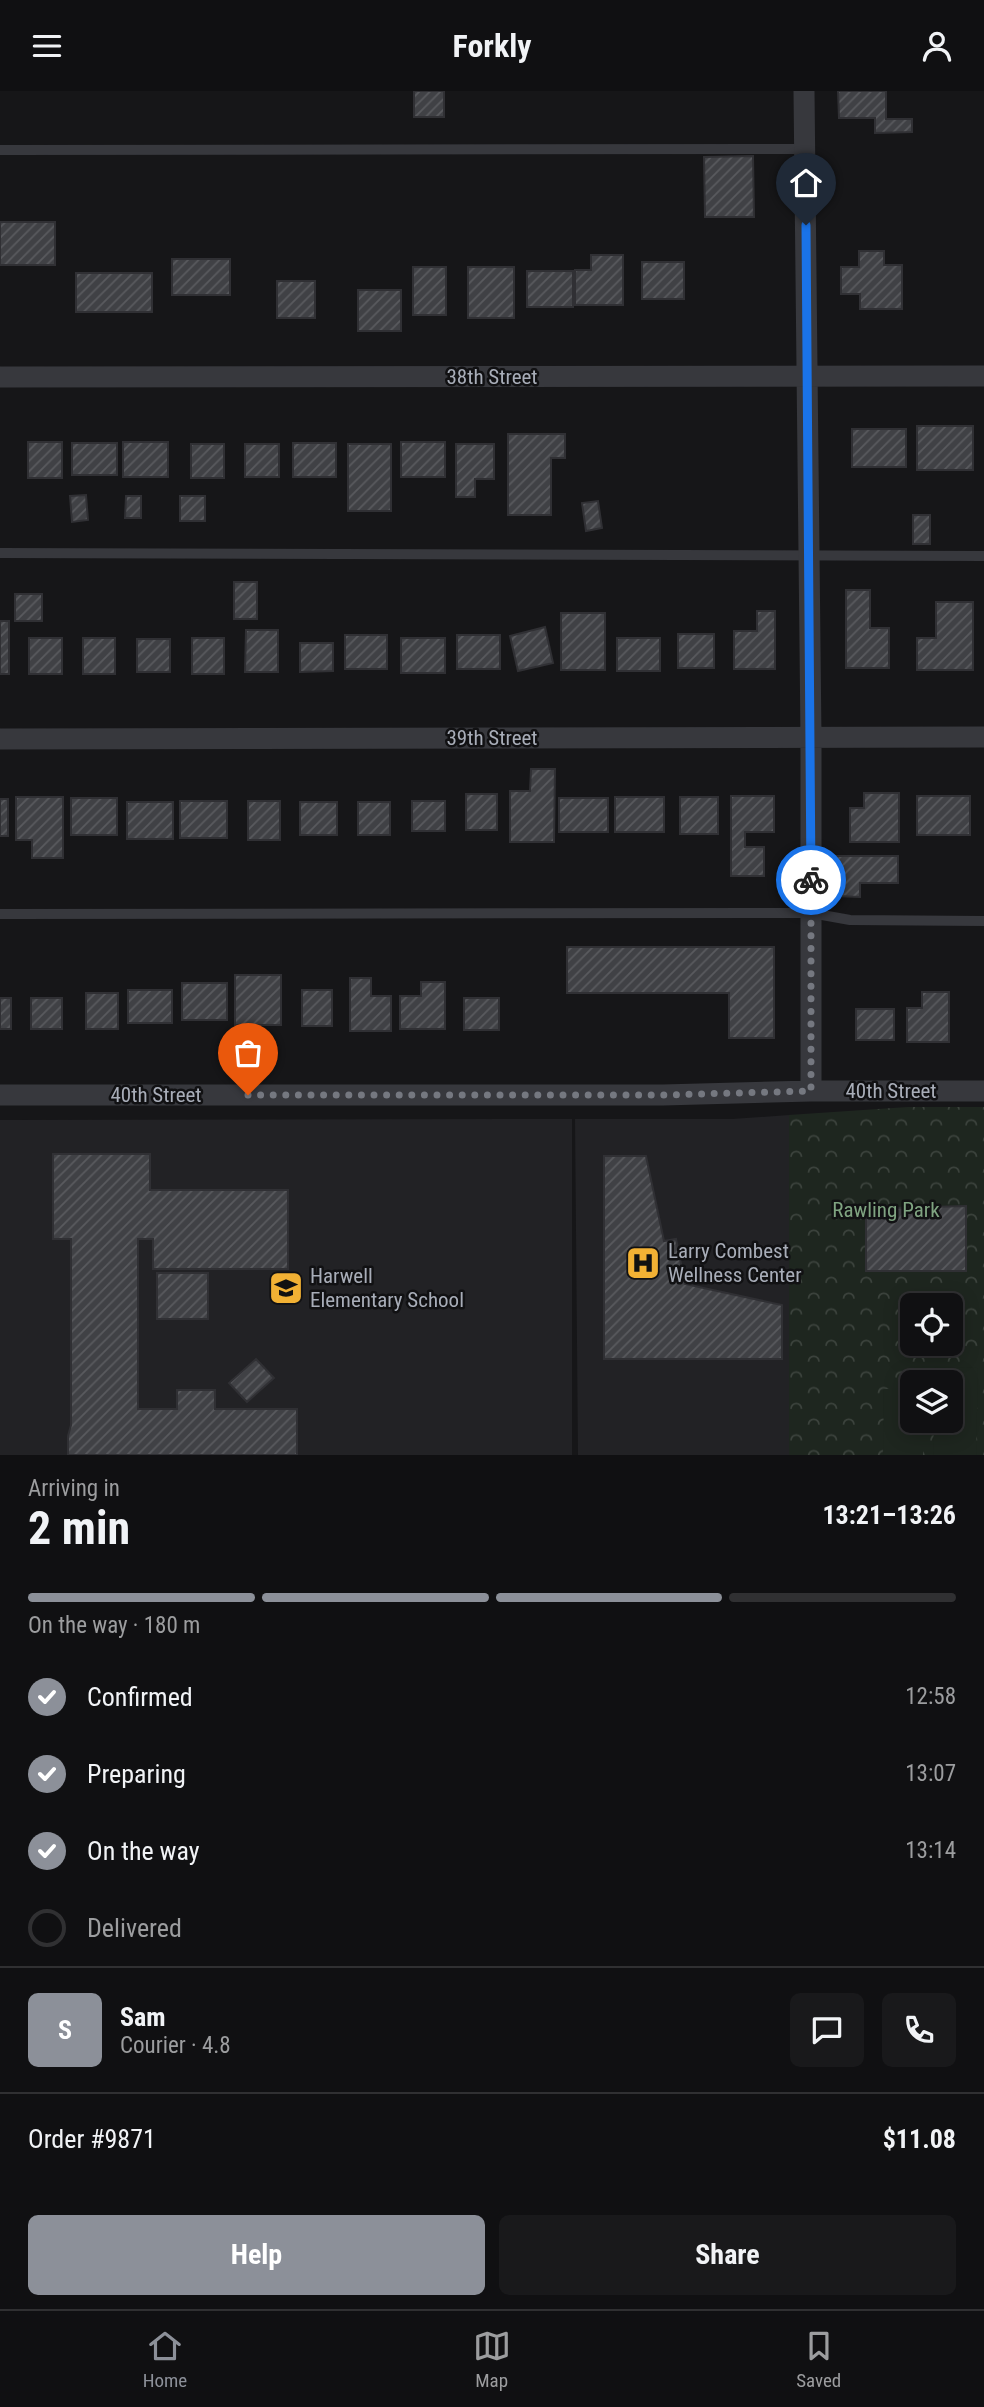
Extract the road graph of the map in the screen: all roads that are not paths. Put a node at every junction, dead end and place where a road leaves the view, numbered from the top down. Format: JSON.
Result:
{"nodes":[{"id":1,"x":804,"y":91,"type":"edge"},
{"id":2,"x":805,"y":149,"type":"junction"},
{"id":3,"x":0,"y":150,"type":"edge"},
{"id":4,"x":808,"y":376,"type":"junction"},
{"id":5,"x":984,"y":376,"type":"edge"},
{"id":6,"x":0,"y":377,"type":"edge"},
{"id":7,"x":0,"y":553,"type":"edge"},
{"id":8,"x":810,"y":555,"type":"junction"},
{"id":9,"x":984,"y":556,"type":"edge"},
{"id":10,"x":984,"y":737,"type":"edge"},
{"id":11,"x":811,"y":738,"type":"junction"},
{"id":12,"x":0,"y":739,"type":"edge"},
{"id":13,"x":811,"y":913,"type":"junction"},
{"id":14,"x":0,"y":914,"type":"edge"},
{"id":15,"x":984,"y":921,"type":"edge"},
{"id":16,"x":811,"y":1091,"type":"junction"},
{"id":17,"x":984,"y":1091,"type":"edge"},
{"id":18,"x":0,"y":1095,"type":"edge"}],
"edges":[{"from":1,"to":2,"type":"street"},
{"from":2,"to":3,"type":"lane"},
{"from":2,"to":4,"type":"street"},
{"from":4,"to":5,"type":"street","name":"38th Street"},
{"from":4,"to":6,"type":"street","name":"38th Street"},
{"from":4,"to":8,"type":"street"},
{"from":7,"to":8,"type":"lane"},
{"from":8,"to":9,"type":"lane"},
{"from":8,"to":11,"type":"street"},
{"from":10,"to":11,"type":"street","name":"39th Street"},
{"from":11,"to":12,"type":"street","name":"39th Street"},
{"from":11,"to":13,"type":"street"},
{"from":13,"to":14,"type":"lane"},
{"from":13,"to":15,"type":"lane"},
{"from":13,"to":16,"type":"street"},
{"from":16,"to":17,"type":"street","name":"40th Street"},
{"from":16,"to":18,"type":"street","name":"40th Street"}]}
